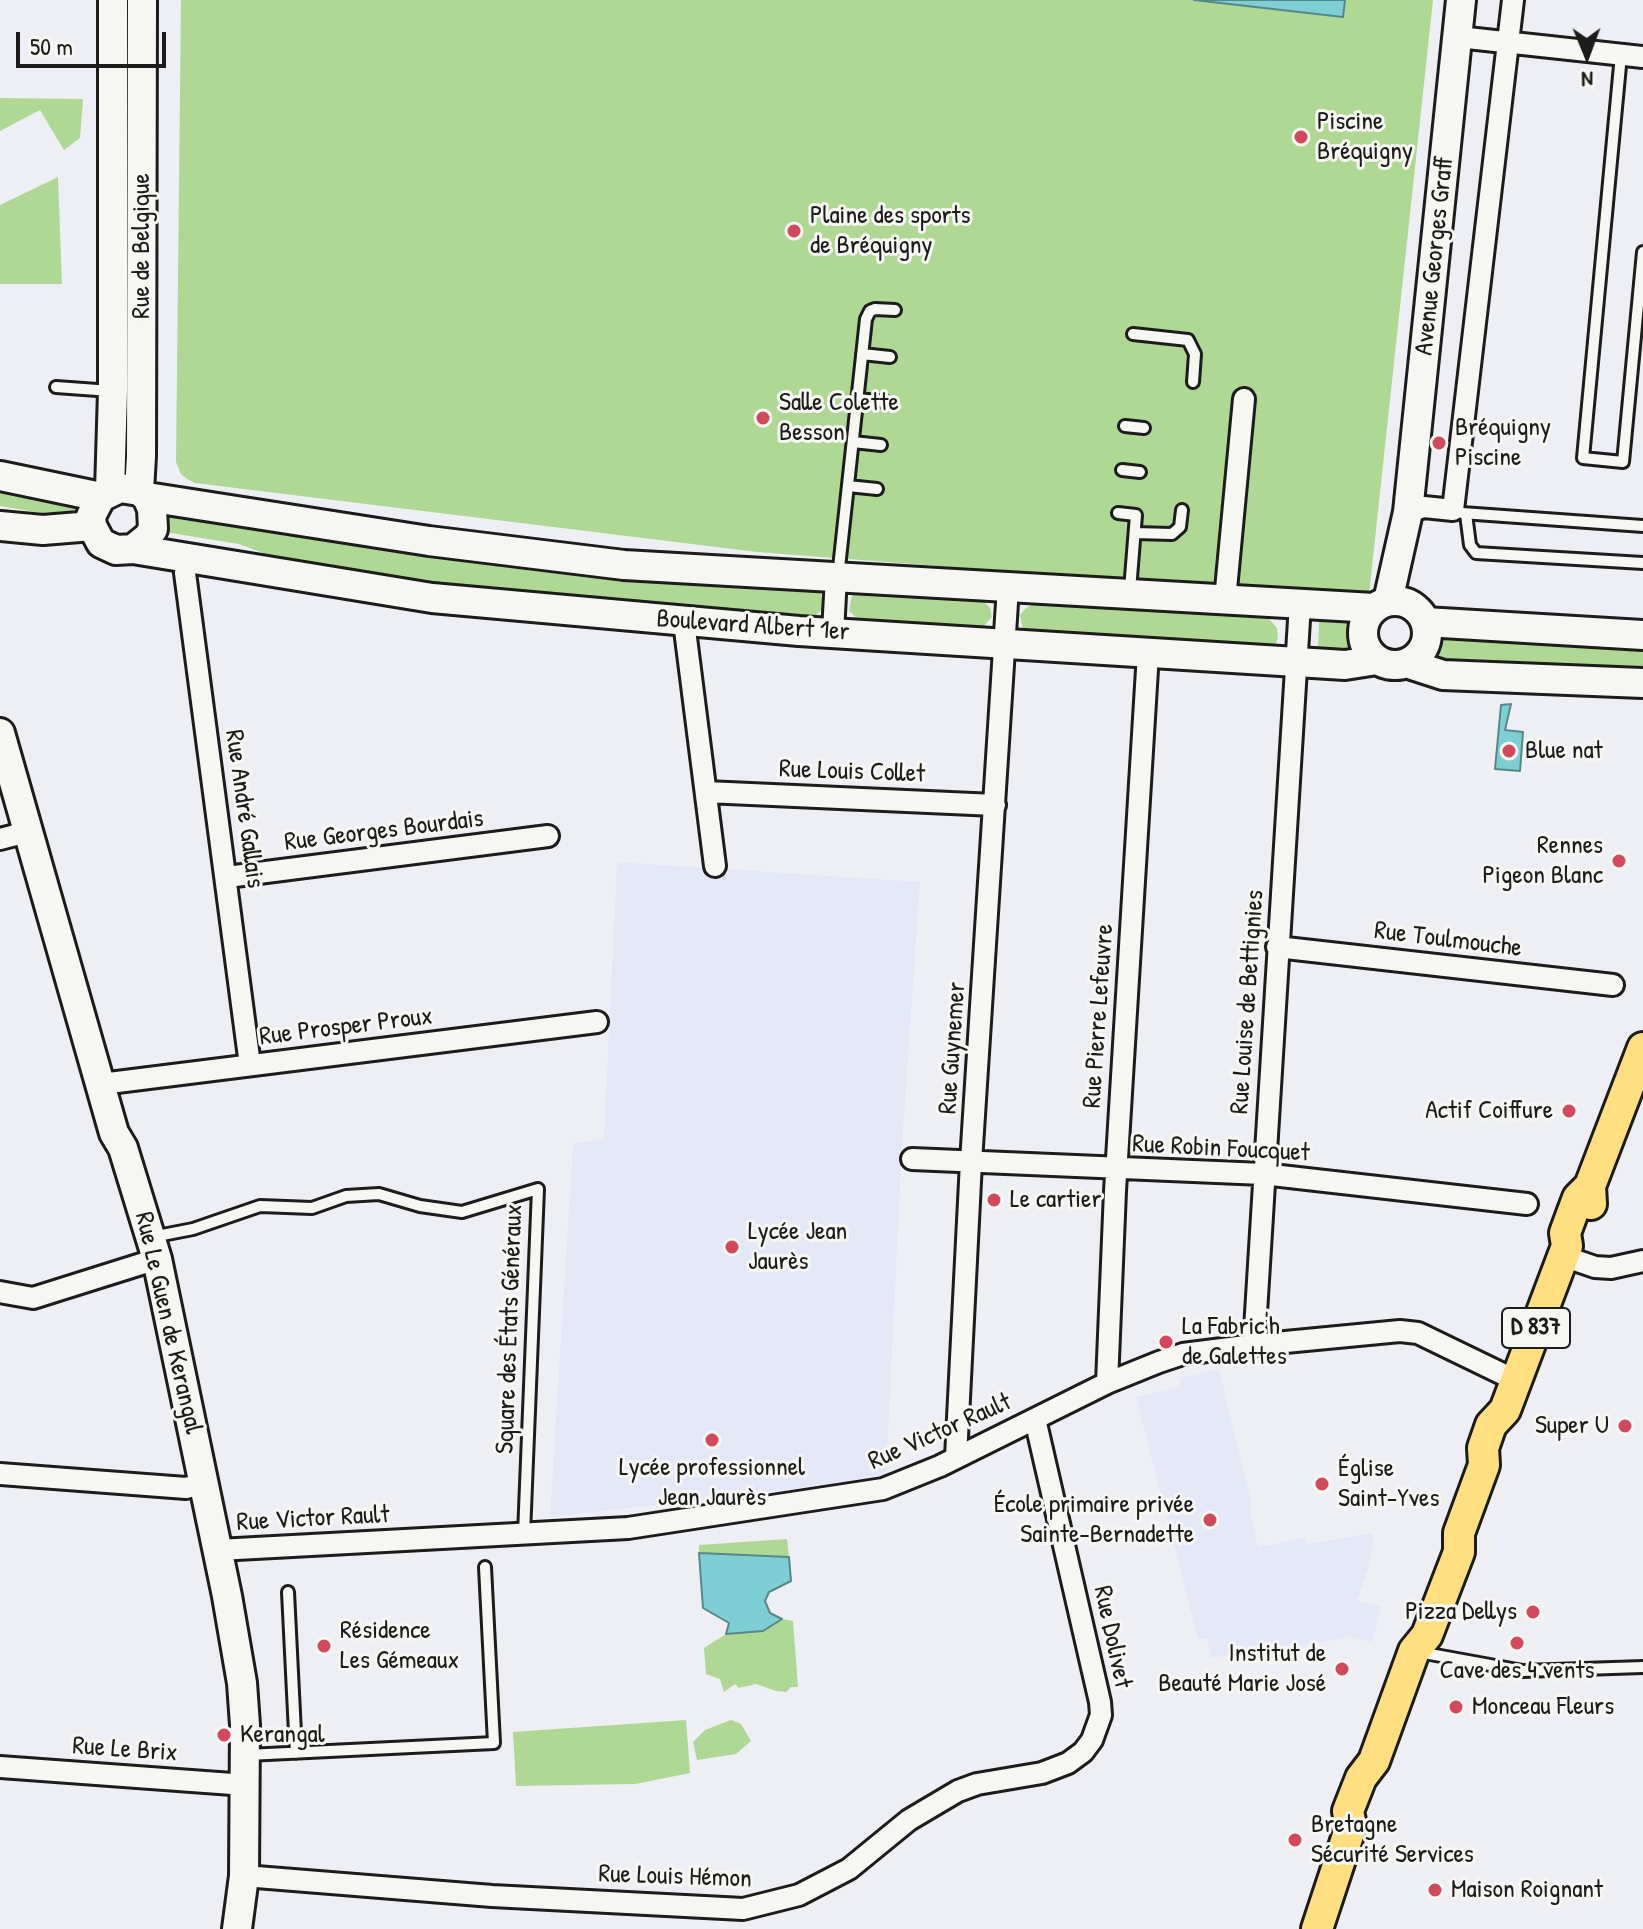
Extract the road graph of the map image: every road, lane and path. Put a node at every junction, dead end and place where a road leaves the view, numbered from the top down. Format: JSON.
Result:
{"nodes":[{"id":1,"x":113,"y":0,"type":"edge"},
{"id":2,"x":142,"y":0,"type":"edge"},
{"id":3,"x":1461,"y":0,"type":"edge"},
{"id":4,"x":1513,"y":0,"type":"edge"},
{"id":5,"x":1458,"y":37,"type":"junction"},
{"id":6,"x":1510,"y":42,"type":"junction"},
{"id":7,"x":1621,"y":55,"type":"junction"},
{"id":8,"x":1643,"y":57,"type":"edge"},
{"id":9,"x":1643,"y":252,"type":"edge"},
{"id":10,"x":895,"y":310,"type":"dead end"},
{"id":11,"x":1133,"y":334,"type":"dead end"},
{"id":12,"x":862,"y":354,"type":"junction"},
{"id":13,"x":890,"y":357,"type":"dead end"},
{"id":14,"x":1193,"y":382,"type":"dead end"},
{"id":15,"x":56,"y":387,"type":"dead end"},
{"id":16,"x":113,"y":391,"type":"junction"},
{"id":17,"x":858,"y":399,"type":"junction"},
{"id":18,"x":1244,"y":399,"type":"dead end"},
{"id":19,"x":886,"y":402,"type":"dead end"},
{"id":20,"x":1125,"y":426,"type":"dead end"},
{"id":21,"x":1144,"y":428,"type":"dead end"},
{"id":22,"x":853,"y":442,"type":"junction"},
{"id":23,"x":881,"y":445,"type":"dead end"},
{"id":24,"x":1122,"y":470,"type":"dead end"},
{"id":25,"x":1140,"y":472,"type":"dead end"},
{"id":26,"x":0,"y":476,"type":"edge"},
{"id":27,"x":848,"y":486,"type":"junction"},
{"id":28,"x":877,"y":489,"type":"dead end"},
{"id":29,"x":105,"y":494,"type":"junction"},
{"id":30,"x":143,"y":494,"type":"junction"},
{"id":31,"x":1182,"y":510,"type":"dead end"},
{"id":32,"x":1408,"y":512,"type":"junction"},
{"id":33,"x":1460,"y":512,"type":"junction"},
{"id":34,"x":1118,"y":513,"type":"dead end"},
{"id":35,"x":0,"y":526,"type":"edge"},
{"id":36,"x":92,"y":526,"type":"junction"},
{"id":37,"x":1643,"y":526,"type":"edge"},
{"id":38,"x":1135,"y":533,"type":"junction"},
{"id":39,"x":133,"y":549,"type":"junction"},
{"id":40,"x":187,"y":559,"type":"junction"},
{"id":41,"x":1643,"y":563,"type":"edge"},
{"id":42,"x":837,"y":577,"type":"junction"},
{"id":43,"x":1008,"y":587,"type":"junction"},
{"id":44,"x":1130,"y":594,"type":"junction"},
{"id":45,"x":1225,"y":600,"type":"junction"},
{"id":46,"x":1300,"y":604,"type":"junction"},
{"id":47,"x":1399,"y":609,"type":"junction"},
{"id":48,"x":684,"y":622,"type":"junction"},
{"id":49,"x":833,"y":632,"type":"junction"},
{"id":50,"x":1643,"y":635,"type":"edge"},
{"id":51,"x":1004,"y":643,"type":"junction"},
{"id":52,"x":1148,"y":653,"type":"junction"},
{"id":53,"x":1377,"y":660,"type":"junction"},
{"id":54,"x":1296,"y":662,"type":"junction"},
{"id":55,"x":1406,"y":663,"type":"junction"},
{"id":56,"x":1643,"y":683,"type":"edge"},
{"id":57,"x":0,"y":733,"type":"edge"},
{"id":58,"x":706,"y":792,"type":"junction"},
{"id":59,"x":995,"y":805,"type":"junction"},
{"id":60,"x":13,"y":835,"type":"edge"},
{"id":61,"x":548,"y":836,"type":"dead end"},
{"id":62,"x":715,"y":866,"type":"dead end"},
{"id":63,"x":227,"y":877,"type":"junction"},
{"id":64,"x":1277,"y":947,"type":"junction"},
{"id":65,"x":1613,"y":985,"type":"dead end"},
{"id":66,"x":597,"y":1022,"type":"dead end"},
{"id":67,"x":1643,"y":1048,"type":"edge"},
{"id":68,"x":250,"y":1065,"type":"junction"},
{"id":69,"x":101,"y":1084,"type":"junction"},
{"id":70,"x":912,"y":1159,"type":"dead end"},
{"id":71,"x":971,"y":1162,"type":"junction"},
{"id":72,"x":1116,"y":1169,"type":"junction"},
{"id":73,"x":1263,"y":1174,"type":"junction"},
{"id":74,"x":1527,"y":1204,"type":"dead end"},
{"id":75,"x":154,"y":1248,"type":"junction"},
{"id":76,"x":1565,"y":1251,"type":"junction"},
{"id":77,"x":1643,"y":1261,"type":"edge"},
{"id":78,"x":0,"y":1292,"type":"edge"},
{"id":79,"x":1254,"y":1345,"type":"junction"},
{"id":80,"x":1517,"y":1381,"type":"junction"},
{"id":81,"x":1107,"y":1383,"type":"junction"},
{"id":82,"x":1035,"y":1419,"type":"junction"},
{"id":83,"x":956,"y":1457,"type":"junction"},
{"id":84,"x":0,"y":1474,"type":"edge"},
{"id":85,"x":205,"y":1483,"type":"junction"},
{"id":86,"x":524,"y":1535,"type":"junction"},
{"id":87,"x":218,"y":1550,"type":"junction"},
{"id":88,"x":485,"y":1567,"type":"dead end"},
{"id":89,"x":288,"y":1592,"type":"dead end"},
{"id":90,"x":1414,"y":1651,"type":"junction"},
{"id":91,"x":1643,"y":1667,"type":"edge"},
{"id":92,"x":296,"y":1753,"type":"junction"},
{"id":93,"x":245,"y":1755,"type":"junction"},
{"id":94,"x":1068,"y":1763,"type":"joint"},
{"id":95,"x":0,"y":1767,"type":"edge"},
{"id":96,"x":246,"y":1785,"type":"junction"},
{"id":97,"x":244,"y":1876,"type":"junction"},
{"id":98,"x":743,"y":1919,"type":"edge"},
{"id":99,"x":237,"y":1929,"type":"edge"},
{"id":100,"x":1317,"y":1929,"type":"edge"}],
"edges":[{"from":1,"to":16,"type":"main road","name":"Rue de Belgique"},
{"from":2,"to":30,"type":"main road","name":"Rue de Belgique"},
{"from":3,"to":5,"type":"main road","name":"Avenue Georges Graff"},
{"from":4,"to":6,"type":"street"},
{"from":5,"to":6,"type":"street"},
{"from":5,"to":32,"type":"main road","name":"Avenue Georges Graff"},
{"from":6,"to":7,"type":"street"},
{"from":6,"to":33,"type":"street"},
{"from":7,"to":8,"type":"street"},
{"from":7,"to":9,"type":"lane"},
{"from":10,"to":12,"type":"lane"},
{"from":11,"to":14,"type":"lane"},
{"from":12,"to":13,"type":"lane"},
{"from":12,"to":17,"type":"lane"},
{"from":15,"to":16,"type":"lane"},
{"from":16,"to":29,"type":"main road","name":"Rue de Belgique"},
{"from":17,"to":19,"type":"lane"},
{"from":17,"to":22,"type":"lane"},
{"from":18,"to":45,"type":"street"},
{"from":20,"to":21,"type":"lane"},
{"from":22,"to":23,"type":"lane"},
{"from":22,"to":27,"type":"lane"},
{"from":24,"to":25,"type":"lane"},
{"from":26,"to":29,"type":"main road","name":"Boulevard Albert 1er"},
{"from":27,"to":28,"type":"lane"},
{"from":27,"to":42,"type":"lane"},
{"from":29,"to":30,"type":"main road","name":"Boulevard Albert 1er"},
{"from":29,"to":36,"type":"main road"},
{"from":30,"to":39,"type":"main road"},
{"from":30,"to":42,"type":"main road","name":"Boulevard Albert 1er"},
{"from":31,"to":38,"type":"lane"},
{"from":32,"to":33,"type":"street"},
{"from":32,"to":47,"type":"main road","name":"Avenue Georges Graff"},
{"from":33,"to":37,"type":"lane"},
{"from":33,"to":41,"type":"lane"},
{"from":34,"to":38,"type":"lane"},
{"from":35,"to":36,"type":"main road"},
{"from":36,"to":39,"type":"main road","name":"Boulevard Albert 1er"},
{"from":38,"to":44,"type":"lane"},
{"from":39,"to":40,"type":"main road","name":"Boulevard Albert 1er"},
{"from":40,"to":48,"type":"main road","name":"Boulevard Albert 1er"},
{"from":40,"to":63,"type":"street","name":"Rue André Gallais"},
{"from":42,"to":43,"type":"main road","name":"Boulevard Albert 1er"},
{"from":42,"to":49,"type":"street"},
{"from":43,"to":44,"type":"main road","name":"Boulevard Albert 1er"},
{"from":43,"to":51,"type":"street","name":"Rue Guynemer"},
{"from":44,"to":45,"type":"main road","name":"Boulevard Albert 1er"},
{"from":45,"to":46,"type":"main road","name":"Boulevard Albert 1er"},
{"from":46,"to":47,"type":"main road","name":"Boulevard Albert 1er"},
{"from":46,"to":54,"type":"street","name":"Rue Louise de Bettignies"},
{"from":47,"to":50,"type":"main road","name":"Boulevard Albert 1er"},
{"from":47,"to":53,"type":"main road"},
{"from":47,"to":55,"type":"main road"},
{"from":48,"to":49,"type":"main road","name":"Boulevard Albert 1er"},
{"from":48,"to":58,"type":"street"},
{"from":49,"to":51,"type":"main road","name":"Boulevard Albert 1er"},
{"from":51,"to":52,"type":"main road","name":"Boulevard Albert 1er"},
{"from":51,"to":59,"type":"street","name":"Rue Guynemer"},
{"from":52,"to":54,"type":"main road","name":"Boulevard Albert 1er"},
{"from":52,"to":72,"type":"street","name":"Rue Pierre Lefeuvre"},
{"from":53,"to":54,"type":"main road","name":"Boulevard Albert 1er"},
{"from":53,"to":55,"type":"main road"},
{"from":54,"to":64,"type":"street","name":"Rue Louise de Bettignies"},
{"from":55,"to":56,"type":"main road"},
{"from":57,"to":60,"type":"main road","name":"Rue Le Guen de Kerangal"},
{"from":58,"to":59,"type":"street","name":"Rue Louis Collet"},
{"from":58,"to":62,"type":"street"},
{"from":59,"to":71,"type":"street","name":"Rue Guynemer"},
{"from":60,"to":69,"type":"main road","name":"Rue Le Guen de Kerangal"},
{"from":61,"to":63,"type":"street","name":"Rue Georges Bourdais"},
{"from":63,"to":68,"type":"street","name":"Rue André Gallais"},
{"from":64,"to":65,"type":"street","name":"Rue Toulmouche"},
{"from":64,"to":73,"type":"street","name":"Rue Louise de Bettignies"},
{"from":66,"to":68,"type":"street","name":"Rue Prosper Proux"},
{"from":67,"to":76,"type":"main road","number":"D 837"},
{"from":68,"to":69,"type":"street","name":"Rue Prosper Proux"},
{"from":69,"to":75,"type":"main road","name":"Rue Le Guen de Kerangal"},
{"from":70,"to":71,"type":"street","name":"Rue Robin Foucquet"},
{"from":71,"to":72,"type":"street","name":"Rue Robin Foucquet"},
{"from":71,"to":83,"type":"street","name":"Rue Guynemer"},
{"from":72,"to":73,"type":"street","name":"Rue Robin Foucquet"},
{"from":72,"to":81,"type":"street","name":"Rue Pierre Lefeuvre"},
{"from":73,"to":74,"type":"street","name":"Rue Robin Foucquet"},
{"from":73,"to":79,"type":"street","name":"Rue Louise de Bettignies"},
{"from":75,"to":78,"type":"street"},
{"from":75,"to":85,"type":"main road","name":"Rue Le Guen de Kerangal"},
{"from":75,"to":86,"type":"lane","name":"Square des États Généraux"},
{"from":76,"to":77,"type":"street"},
{"from":76,"to":80,"type":"main road","number":"D 837"},
{"from":79,"to":80,"type":"street","name":"Rue Victor Rault"},
{"from":79,"to":81,"type":"street","name":"Rue Victor Rault"},
{"from":80,"to":90,"type":"main road","number":"D 837"},
{"from":81,"to":82,"type":"street","name":"Rue Victor Rault"},
{"from":82,"to":83,"type":"street","name":"Rue Victor Rault"},
{"from":82,"to":94,"type":"street","name":"Rue Dolivet"},
{"from":83,"to":86,"type":"street","name":"Rue Victor Rault"},
{"from":84,"to":85,"type":"street"},
{"from":85,"to":87,"type":"main road","name":"Rue Le Guen de Kerangal"},
{"from":86,"to":87,"type":"street","name":"Rue Victor Rault"},
{"from":87,"to":93,"type":"main road","name":"Rue Le Guen de Kerangal"},
{"from":88,"to":92,"type":"lane"},
{"from":89,"to":92,"type":"lane"},
{"from":90,"to":91,"type":"lane"},
{"from":90,"to":100,"type":"main road"},
{"from":92,"to":93,"type":"lane"},
{"from":93,"to":96,"type":"main road","name":"Rue Le Guen de Kerangal"},
{"from":94,"to":98,"type":"street","name":"Rue Louis Hémon"},
{"from":95,"to":96,"type":"street","name":"Rue Le Brix"},
{"from":96,"to":97,"type":"main road","name":"Rue Le Guen de Kerangal"},
{"from":97,"to":98,"type":"street","name":"Rue Louis Hémon"},
{"from":97,"to":99,"type":"main road","name":"Rue Le Guen de Kerangal"}]}
